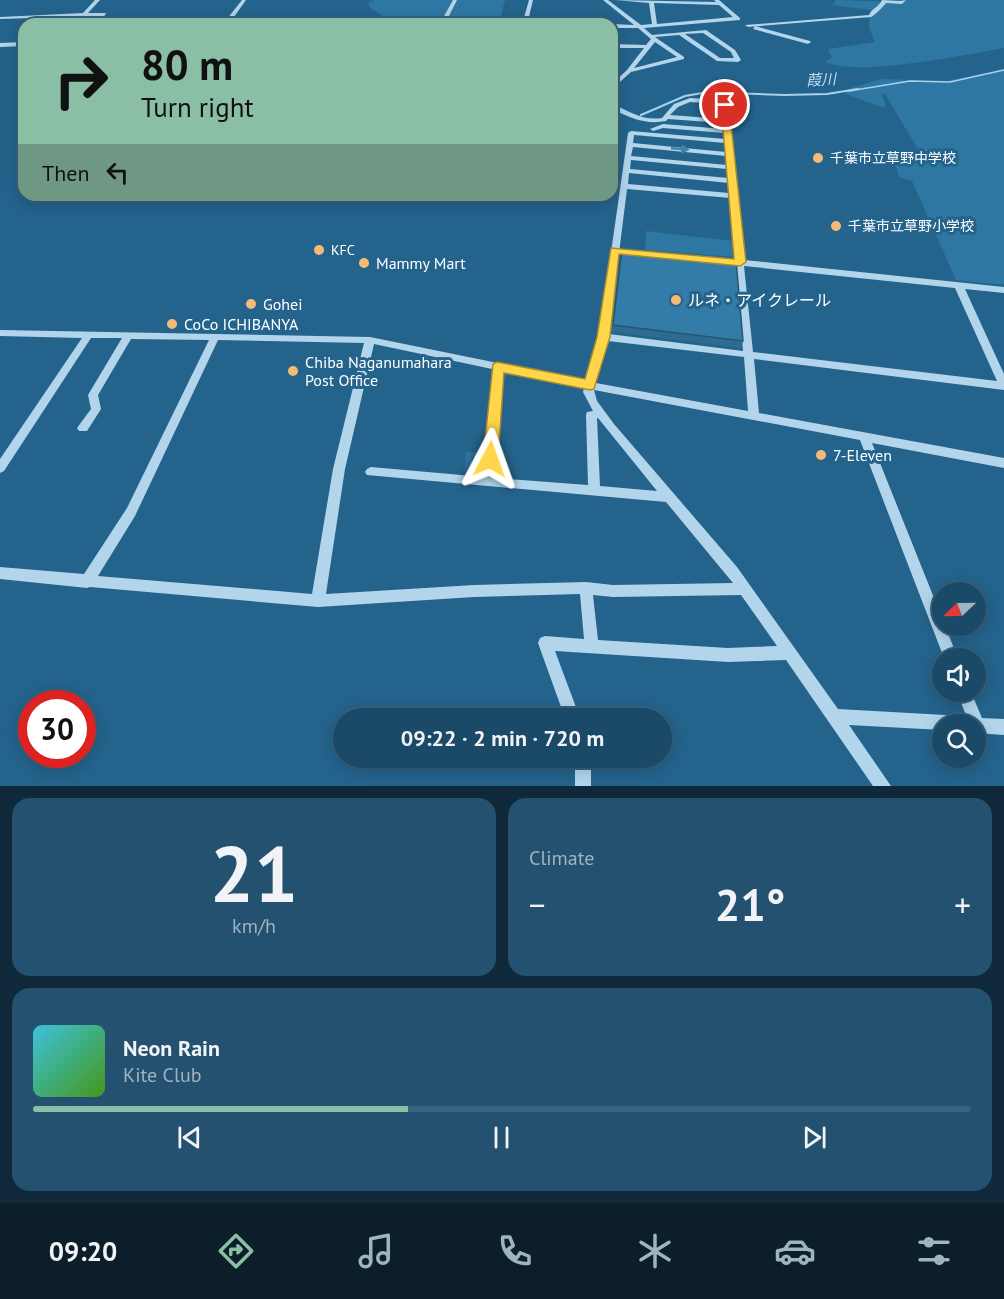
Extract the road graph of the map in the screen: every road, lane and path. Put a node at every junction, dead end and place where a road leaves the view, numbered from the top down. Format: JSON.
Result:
{"nodes":[{"id":1,"x":98,"y":0,"type":"edge"},
{"id":2,"x":244,"y":0,"type":"edge"},
{"id":3,"x":455,"y":0,"type":"edge"},
{"id":4,"x":531,"y":0,"type":"edge"},
{"id":5,"x":605,"y":0,"type":"edge"},
{"id":6,"x":617,"y":0,"type":"edge"},
{"id":7,"x":904,"y":0,"type":"edge"},
{"id":8,"x":652,"y":1,"type":"edge"},
{"id":9,"x":718,"y":2,"type":"edge"},
{"id":10,"x":85,"y":14,"type":"junction"},
{"id":11,"x":0,"y":18,"type":"edge"},
{"id":12,"x":101,"y":18,"type":"edge"},
{"id":13,"x":230,"y":18,"type":"edge"},
{"id":14,"x":446,"y":18,"type":"edge"},
{"id":15,"x":526,"y":18,"type":"edge"},
{"id":16,"x":736,"y":18,"type":"junction"},
{"id":17,"x":748,"y":25,"type":"junction"},
{"id":18,"x":618,"y":26,"type":"edge"},
{"id":19,"x":655,"y":26,"type":"junction"},
{"id":20,"x":641,"y":27,"type":"junction"},
{"id":21,"x":680,"y":33,"type":"junction"},
{"id":22,"x":653,"y":38,"type":"junction"},
{"id":23,"x":808,"y":42,"type":"dead end"},
{"id":24,"x":18,"y":44,"type":"edge"},
{"id":25,"x":0,"y":45,"type":"edge"},
{"id":26,"x":618,"y":46,"type":"edge"},
{"id":27,"x":648,"y":47,"type":"junction"},
{"id":28,"x":629,"y":71,"type":"junction"},
{"id":29,"x":620,"y":80,"type":"edge"},
{"id":30,"x":618,"y":109,"type":"edge"},
{"id":31,"x":666,"y":117,"type":"junction"},
{"id":32,"x":726,"y":121,"type":"junction"},
{"id":33,"x":728,"y":136,"type":"junction"},
{"id":34,"x":630,"y":145,"type":"junction"},
{"id":35,"x":730,"y":154,"type":"junction"},
{"id":36,"x":628,"y":158,"type":"junction"},
{"id":37,"x":731,"y":167,"type":"junction"},
{"id":38,"x":626,"y":171,"type":"junction"},
{"id":39,"x":732,"y":181,"type":"junction"},
{"id":40,"x":624,"y":186,"type":"junction"},
{"id":41,"x":734,"y":196,"type":"junction"},
{"id":42,"x":614,"y":250,"type":"junction"},
{"id":43,"x":626,"y":251,"type":"edge"},
{"id":44,"x":729,"y":261,"type":"edge"},
{"id":45,"x":740,"y":262,"type":"junction"},
{"id":46,"x":959,"y":286,"type":"junction"},
{"id":47,"x":1004,"y":290,"type":"edge"},
{"id":48,"x":0,"y":333,"type":"edge"},
{"id":49,"x":89,"y":334,"type":"junction"},
{"id":50,"x":128,"y":336,"type":"junction"},
{"id":51,"x":215,"y":337,"type":"junction"},
{"id":52,"x":604,"y":337,"type":"junction"},
{"id":53,"x":370,"y":340,"type":"junction"},
{"id":54,"x":747,"y":353,"type":"junction"},
{"id":55,"x":497,"y":367,"type":"junction"},
{"id":56,"x":590,"y":385,"type":"junction"},
{"id":57,"x":1004,"y":386,"type":"edge"},
{"id":58,"x":601,"y":414,"type":"junction"},
{"id":59,"x":754,"y":416,"type":"junction"},
{"id":60,"x":83,"y":429,"type":"dead end"},
{"id":61,"x":864,"y":437,"type":"junction"},
{"id":62,"x":1004,"y":463,"type":"edge"},
{"id":63,"x":0,"y":468,"type":"edge"},
{"id":64,"x":372,"y":472,"type":"dead end"},
{"id":65,"x":489,"y":482,"type":"junction"},
{"id":66,"x":594,"y":491,"type":"junction"},
{"id":67,"x":669,"y":497,"type":"junction"},
{"id":68,"x":0,"y":573,"type":"edge"},
{"id":69,"x":87,"y":582,"type":"junction"},
{"id":70,"x":586,"y":588,"type":"junction"},
{"id":71,"x":744,"y":589,"type":"junction"},
{"id":72,"x":318,"y":601,"type":"junction"},
{"id":73,"x":592,"y":647,"type":"junction"},
{"id":74,"x":947,"y":648,"type":"edge"},
{"id":75,"x":790,"y":653,"type":"junction"},
{"id":76,"x":568,"y":708,"type":"edge"},
{"id":77,"x":834,"y":716,"type":"junction"},
{"id":78,"x":932,"y":722,"type":"edge"},
{"id":79,"x":986,"y":726,"type":"edge"},
{"id":80,"x":1004,"y":727,"type":"edge"},
{"id":81,"x":583,"y":768,"type":"edge"},
{"id":82,"x":583,"y":786,"type":"edge"},
{"id":83,"x":883,"y":786,"type":"edge"}],
"edges":[{"from":1,"to":10,"type":"street"},
{"from":2,"to":13,"type":"street"},
{"from":3,"to":14,"type":"street"},
{"from":4,"to":15,"type":"street"},
{"from":5,"to":20,"type":"street"},
{"from":6,"to":8,"type":"street"},
{"from":7,"to":17,"type":"street"},
{"from":8,"to":9,"type":"street"},
{"from":8,"to":19,"type":"street"},
{"from":9,"to":16,"type":"street"},
{"from":10,"to":11,"type":"street"},
{"from":10,"to":12,"type":"street"},
{"from":16,"to":17,"type":"street"},
{"from":16,"to":19,"type":"street"},
{"from":17,"to":23,"type":"street"},
{"from":18,"to":20,"type":"street"},
{"from":19,"to":20,"type":"street"},
{"from":20,"to":22,"type":"street"},
{"from":21,"to":21,"type":"street"},
{"from":21,"to":22,"type":"street"},
{"from":22,"to":27,"type":"street"},
{"from":22,"to":28,"type":"street"},
{"from":24,"to":25,"type":"street"},
{"from":26,"to":27,"type":"street"},
{"from":27,"to":28,"type":"street"},
{"from":28,"to":29,"type":"street"},
{"from":30,"to":31,"type":"street"},
{"from":31,"to":32,"type":"street"},
{"from":31,"to":32,"type":"street"},
{"from":32,"to":33,"type":"street"},
{"from":33,"to":34,"type":"street"},
{"from":33,"to":35,"type":"street"},
{"from":34,"to":35,"type":"street","one_way":true},
{"from":34,"to":36,"type":"street"},
{"from":35,"to":37,"type":"street"},
{"from":36,"to":37,"type":"street"},
{"from":36,"to":38,"type":"street"},
{"from":37,"to":39,"type":"street"},
{"from":38,"to":39,"type":"street"},
{"from":38,"to":40,"type":"street"},
{"from":39,"to":41,"type":"street"},
{"from":40,"to":41,"type":"street"},
{"from":40,"to":42,"type":"street"},
{"from":41,"to":45,"type":"street"},
{"from":42,"to":43,"type":"street"},
{"from":42,"to":52,"type":"street"},
{"from":44,"to":45,"type":"street"},
{"from":45,"to":46,"type":"street"},
{"from":45,"to":54,"type":"street"},
{"from":46,"to":47,"type":"street"},
{"from":46,"to":57,"type":"street"},
{"from":48,"to":49,"type":"street"},
{"from":49,"to":50,"type":"street"},
{"from":49,"to":63,"type":"street"},
{"from":50,"to":51,"type":"street"},
{"from":50,"to":60,"type":"street"},
{"from":51,"to":53,"type":"street"},
{"from":51,"to":69,"type":"street"},
{"from":52,"to":54,"type":"street"},
{"from":52,"to":56,"type":"street"},
{"from":53,"to":55,"type":"street"},
{"from":53,"to":72,"type":"street"},
{"from":54,"to":57,"type":"street"},
{"from":54,"to":59,"type":"street"},
{"from":55,"to":56,"type":"street"},
{"from":55,"to":65,"type":"street"},
{"from":56,"to":58,"type":"street"},
{"from":56,"to":59,"type":"street"},
{"from":58,"to":66,"type":"street"},
{"from":58,"to":67,"type":"street"},
{"from":59,"to":61,"type":"street"},
{"from":61,"to":62,"type":"street"},
{"from":61,"to":74,"type":"street"},
{"from":64,"to":65,"type":"street"},
{"from":65,"to":66,"type":"street"},
{"from":66,"to":67,"type":"street"},
{"from":67,"to":71,"type":"street"},
{"from":68,"to":69,"type":"street"},
{"from":69,"to":72,"type":"street"},
{"from":70,"to":71,"type":"street"},
{"from":70,"to":72,"type":"street"},
{"from":70,"to":73,"type":"street"},
{"from":71,"to":75,"type":"street"},
{"from":73,"to":75,"type":"street"},
{"from":73,"to":76,"type":"street"},
{"from":75,"to":77,"type":"street"},
{"from":77,"to":78,"type":"street"},
{"from":77,"to":83,"type":"street"},
{"from":79,"to":80,"type":"street"},
{"from":81,"to":82,"type":"street"}]}
